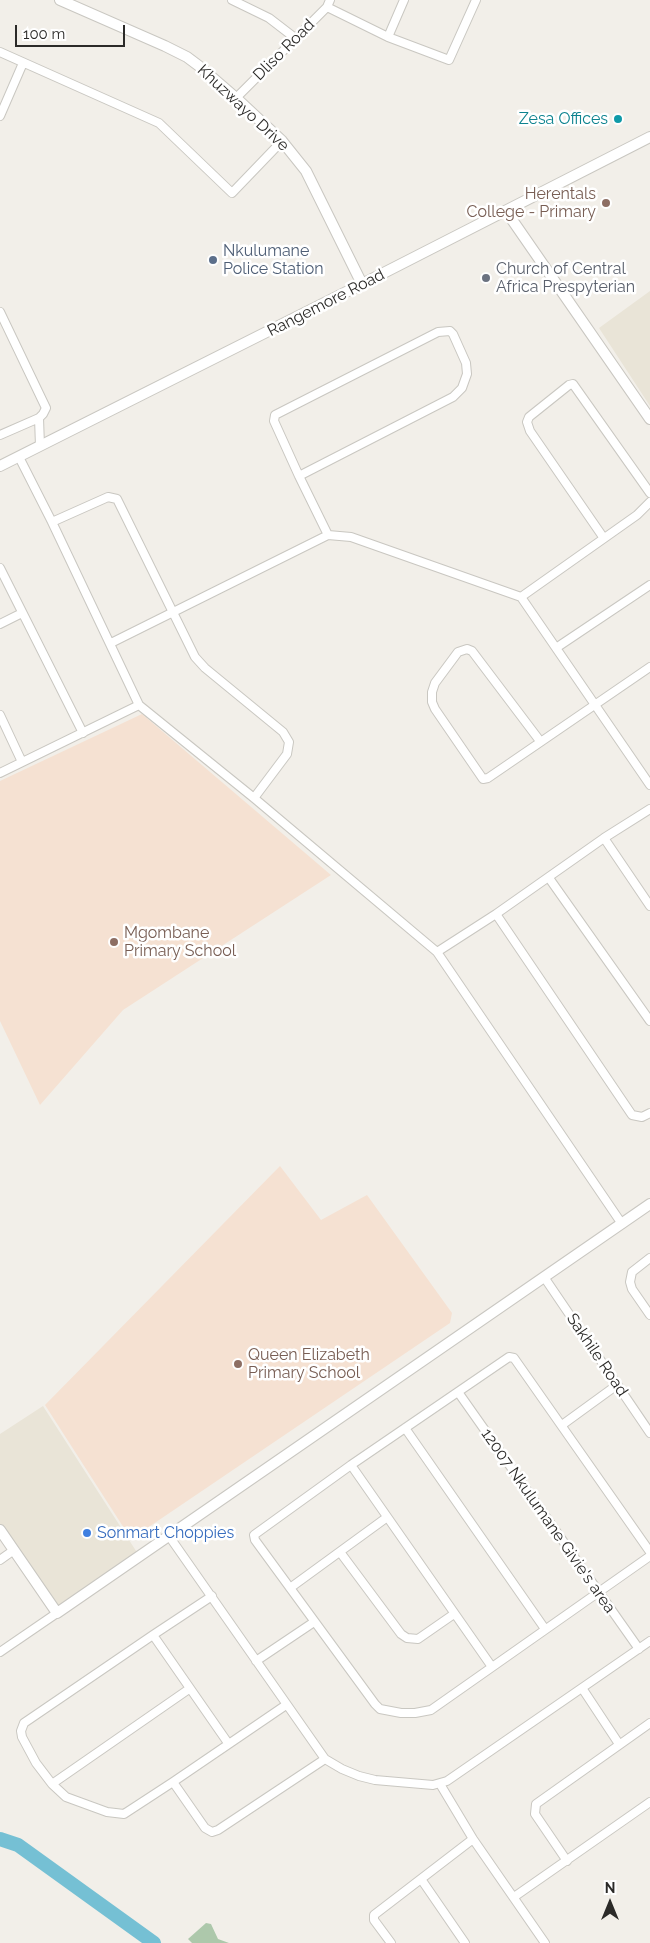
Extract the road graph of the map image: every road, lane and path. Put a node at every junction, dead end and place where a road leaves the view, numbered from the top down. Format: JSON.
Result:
{"nodes":[{"id":1,"x":60,"y":0,"type":"edge"},
{"id":2,"x":232,"y":0,"type":"edge"},
{"id":3,"x":404,"y":0,"type":"edge"},
{"id":4,"x":476,"y":0,"type":"edge"},
{"id":5,"x":328,"y":4,"type":"edge"},
{"id":6,"x":388,"y":37,"type":"junction"},
{"id":7,"x":295,"y":38,"type":"junction"},
{"id":8,"x":0,"y":52,"type":"edge"},
{"id":9,"x":23,"y":63,"type":"junction"},
{"id":10,"x":236,"y":98,"type":"junction"},
{"id":11,"x":0,"y":116,"type":"edge"},
{"id":12,"x":650,"y":137,"type":"edge"},
{"id":13,"x":282,"y":141,"type":"junction"},
{"id":14,"x":506,"y":211,"type":"junction"},
{"id":15,"x":362,"y":284,"type":"junction"},
{"id":16,"x":1,"y":317,"type":"edge"},
{"id":17,"x":39,"y":418,"type":"junction"},
{"id":18,"x":650,"y":419,"type":"edge"},
{"id":19,"x":0,"y":436,"type":"edge"},
{"id":20,"x":40,"y":446,"type":"junction"},
{"id":21,"x":18,"y":456,"type":"junction"},
{"id":22,"x":0,"y":466,"type":"edge"},
{"id":23,"x":299,"y":476,"type":"junction"},
{"id":24,"x":650,"y":493,"type":"edge"},
{"id":25,"x":650,"y":502,"type":"edge"},
{"id":26,"x":52,"y":522,"type":"junction"},
{"id":27,"x":328,"y":535,"type":"junction"},
{"id":28,"x":603,"y":537,"type":"junction"},
{"id":29,"x":0,"y":568,"type":"edge"},
{"id":30,"x":650,"y":585,"type":"edge"},
{"id":31,"x":521,"y":596,"type":"junction"},
{"id":32,"x":174,"y":612,"type":"junction"},
{"id":33,"x":22,"y":613,"type":"junction"},
{"id":34,"x":0,"y":624,"type":"edge"},
{"id":35,"x":111,"y":643,"type":"junction"},
{"id":36,"x":556,"y":648,"type":"junction"},
{"id":37,"x":650,"y":667,"type":"edge"},
{"id":38,"x":139,"y":704,"type":"junction"},
{"id":39,"x":595,"y":705,"type":"junction"},
{"id":40,"x":0,"y":715,"type":"edge"},
{"id":41,"x":83,"y":733,"type":"junction"},
{"id":42,"x":540,"y":742,"type":"junction"},
{"id":43,"x":22,"y":762,"type":"junction"},
{"id":44,"x":0,"y":773,"type":"edge"},
{"id":45,"x":650,"y":785,"type":"edge"},
{"id":46,"x":254,"y":798,"type":"junction"},
{"id":47,"x":650,"y":810,"type":"edge"},
{"id":48,"x":604,"y":838,"type":"junction"},
{"id":49,"x":549,"y":878,"type":"junction"},
{"id":50,"x":650,"y":906,"type":"edge"},
{"id":51,"x":496,"y":914,"type":"junction"},
{"id":52,"x":437,"y":952,"type":"junction"},
{"id":53,"x":650,"y":1021,"type":"edge"},
{"id":54,"x":650,"y":1113,"type":"edge"},
{"id":55,"x":650,"y":1204,"type":"edge"},
{"id":56,"x":622,"y":1224,"type":"junction"},
{"id":57,"x":650,"y":1258,"type":"edge"},
{"id":58,"x":544,"y":1277,"type":"junction"},
{"id":59,"x":650,"y":1315,"type":"edge"},
{"id":60,"x":617,"y":1385,"type":"junction"},
{"id":61,"x":458,"y":1392,"type":"junction"},
{"id":62,"x":562,"y":1425,"type":"junction"},
{"id":63,"x":405,"y":1428,"type":"junction"},
{"id":64,"x":650,"y":1433,"type":"edge"},
{"id":65,"x":351,"y":1465,"type":"junction"},
{"id":66,"x":386,"y":1518,"type":"junction"},
{"id":67,"x":0,"y":1530,"type":"edge"},
{"id":68,"x":169,"y":1536,"type":"junction"},
{"id":69,"x":14,"y":1550,"type":"junction"},
{"id":70,"x":340,"y":1552,"type":"junction"},
{"id":71,"x":650,"y":1552,"type":"edge"},
{"id":72,"x":650,"y":1556,"type":"edge"},
{"id":73,"x":0,"y":1560,"type":"edge"},
{"id":74,"x":290,"y":1588,"type":"junction"},
{"id":75,"x":598,"y":1594,"type":"junction"},
{"id":76,"x":212,"y":1596,"type":"junction"},
{"id":77,"x":57,"y":1613,"type":"junction"},
{"id":78,"x":454,"y":1614,"type":"junction"},
{"id":79,"x":314,"y":1622,"type":"junction"},
{"id":80,"x":544,"y":1629,"type":"junction"},
{"id":81,"x":152,"y":1635,"type":"junction"},
{"id":82,"x":650,"y":1641,"type":"edge"},
{"id":83,"x":639,"y":1648,"type":"junction"},
{"id":84,"x":0,"y":1652,"type":"edge"},
{"id":85,"x":256,"y":1661,"type":"junction"},
{"id":86,"x":492,"y":1667,"type":"junction"},
{"id":87,"x":582,"y":1688,"type":"junction"},
{"id":88,"x":189,"y":1689,"type":"junction"},
{"id":89,"x":286,"y":1704,"type":"junction"},
{"id":90,"x":650,"y":1723,"type":"edge"},
{"id":91,"x":228,"y":1743,"type":"junction"},
{"id":92,"x":619,"y":1744,"type":"junction"},
{"id":93,"x":325,"y":1759,"type":"junction"},
{"id":94,"x":173,"y":1782,"type":"junction"},
{"id":95,"x":52,"y":1784,"type":"junction"},
{"id":96,"x":440,"y":1784,"type":"junction"},
{"id":97,"x":650,"y":1802,"type":"edge"},
{"id":98,"x":473,"y":1839,"type":"junction"},
{"id":99,"x":566,"y":1861,"type":"junction"},
{"id":100,"x":421,"y":1879,"type":"junction"},
{"id":101,"x":514,"y":1897,"type":"junction"},
{"id":102,"x":391,"y":1943,"type":"edge"},
{"id":103,"x":465,"y":1943,"type":"edge"},
{"id":104,"x":545,"y":1943,"type":"edge"}],
"edges":[{"from":1,"to":10,"type":"street","name":"Khuzwayo Drive"},
{"from":2,"to":7,"type":"street"},
{"from":3,"to":6,"type":"street"},
{"from":4,"to":6,"type":"street"},
{"from":5,"to":6,"type":"street"},
{"from":5,"to":7,"type":"street","name":"Dliso Road"},
{"from":7,"to":10,"type":"street","name":"Dliso Road"},
{"from":8,"to":9,"type":"street"},
{"from":9,"to":11,"type":"street"},
{"from":9,"to":13,"type":"street"},
{"from":10,"to":13,"type":"street","name":"Khuzwayo Drive"},
{"from":12,"to":14,"type":"street","name":"Rangemore Road"},
{"from":13,"to":15,"type":"street","name":"Khuzwayo Drive"},
{"from":14,"to":15,"type":"street","name":"Rangemore Road"},
{"from":14,"to":18,"type":"street"},
{"from":15,"to":20,"type":"street","name":"Rangemore Road"},
{"from":16,"to":17,"type":"street"},
{"from":17,"to":19,"type":"street"},
{"from":17,"to":20,"type":"street"},
{"from":20,"to":21,"type":"street","name":"Rangemore Road"},
{"from":21,"to":22,"type":"street","name":"Rangemore Road"},
{"from":21,"to":26,"type":"street"},
{"from":23,"to":23,"type":"street"},
{"from":23,"to":27,"type":"street"},
{"from":24,"to":28,"type":"street"},
{"from":25,"to":28,"type":"street"},
{"from":26,"to":32,"type":"street"},
{"from":26,"to":35,"type":"street"},
{"from":27,"to":31,"type":"street"},
{"from":27,"to":32,"type":"street"},
{"from":28,"to":31,"type":"street"},
{"from":29,"to":33,"type":"street"},
{"from":30,"to":36,"type":"street"},
{"from":31,"to":36,"type":"street"},
{"from":32,"to":35,"type":"street"},
{"from":32,"to":46,"type":"street"},
{"from":33,"to":34,"type":"street"},
{"from":33,"to":41,"type":"street"},
{"from":35,"to":38,"type":"street"},
{"from":36,"to":39,"type":"street"},
{"from":37,"to":39,"type":"street"},
{"from":38,"to":41,"type":"street"},
{"from":38,"to":46,"type":"street"},
{"from":39,"to":42,"type":"street"},
{"from":39,"to":45,"type":"street"},
{"from":40,"to":43,"type":"street"},
{"from":41,"to":43,"type":"street"},
{"from":42,"to":42,"type":"street"},
{"from":43,"to":44,"type":"street"},
{"from":46,"to":52,"type":"street"},
{"from":47,"to":48,"type":"street"},
{"from":48,"to":49,"type":"street"},
{"from":48,"to":50,"type":"street"},
{"from":49,"to":51,"type":"street"},
{"from":49,"to":53,"type":"street"},
{"from":51,"to":52,"type":"street"},
{"from":51,"to":54,"type":"street"},
{"from":52,"to":56,"type":"street"},
{"from":55,"to":56,"type":"street"},
{"from":56,"to":58,"type":"street"},
{"from":57,"to":59,"type":"street"},
{"from":58,"to":60,"type":"street","name":"Sakhile Road"},
{"from":58,"to":68,"type":"street"},
{"from":60,"to":62,"type":"street"},
{"from":60,"to":64,"type":"street","name":"Sakhile Road"},
{"from":61,"to":62,"type":"street"},
{"from":61,"to":63,"type":"street"},
{"from":61,"to":75,"type":"street","name":"12007 Nkulumane Givie's area"},
{"from":62,"to":71,"type":"street"},
{"from":63,"to":65,"type":"street"},
{"from":63,"to":80,"type":"street"},
{"from":65,"to":66,"type":"street"},
{"from":65,"to":74,"type":"street"},
{"from":66,"to":70,"type":"street"},
{"from":66,"to":78,"type":"street"},
{"from":67,"to":69,"type":"street"},
{"from":68,"to":76,"type":"street"},
{"from":68,"to":77,"type":"street"},
{"from":69,"to":73,"type":"street"},
{"from":69,"to":77,"type":"street"},
{"from":70,"to":74,"type":"street"},
{"from":70,"to":78,"type":"street"},
{"from":72,"to":75,"type":"street"},
{"from":74,"to":79,"type":"street"},
{"from":75,"to":80,"type":"street"},
{"from":75,"to":83,"type":"street","name":"12007 Nkulumane Givie's area"},
{"from":76,"to":81,"type":"street"},
{"from":76,"to":85,"type":"street"},
{"from":77,"to":84,"type":"street"},
{"from":78,"to":86,"type":"street"},
{"from":79,"to":85,"type":"street"},
{"from":79,"to":86,"type":"street"},
{"from":80,"to":86,"type":"street"},
{"from":81,"to":88,"type":"street"},
{"from":81,"to":95,"type":"street"},
{"from":82,"to":83,"type":"street"},
{"from":83,"to":87,"type":"street"},
{"from":85,"to":89,"type":"street"},
{"from":87,"to":92,"type":"street"},
{"from":87,"to":96,"type":"street"},
{"from":88,"to":91,"type":"street"},
{"from":88,"to":95,"type":"street"},
{"from":89,"to":91,"type":"street"},
{"from":89,"to":93,"type":"street"},
{"from":90,"to":92,"type":"street"},
{"from":91,"to":94,"type":"street"},
{"from":92,"to":99,"type":"street"},
{"from":93,"to":94,"type":"street"},
{"from":93,"to":96,"type":"street"},
{"from":94,"to":95,"type":"street"},
{"from":96,"to":98,"type":"street"},
{"from":97,"to":99,"type":"street"},
{"from":98,"to":100,"type":"street"},
{"from":98,"to":101,"type":"street"},
{"from":99,"to":101,"type":"street"},
{"from":100,"to":102,"type":"street"},
{"from":100,"to":103,"type":"street"},
{"from":101,"to":104,"type":"street"}]}
